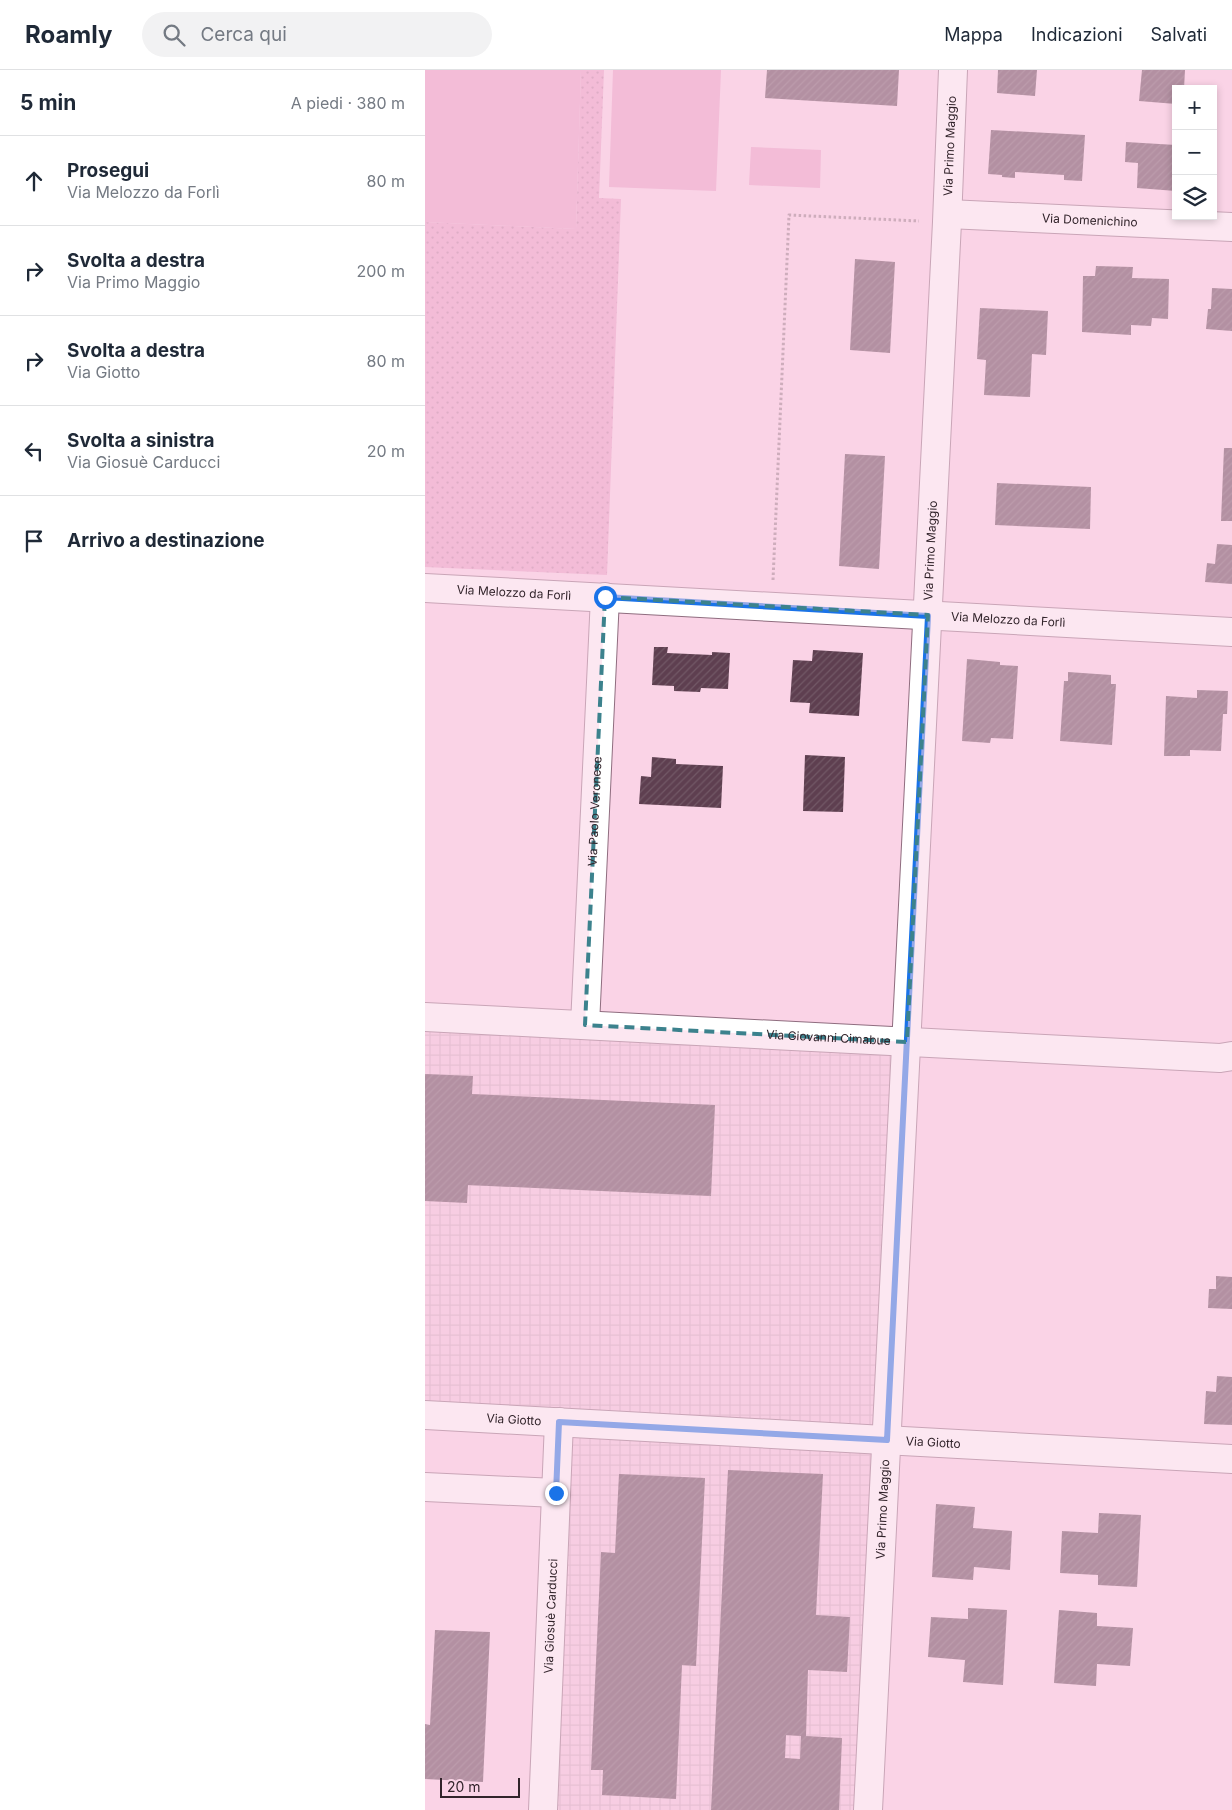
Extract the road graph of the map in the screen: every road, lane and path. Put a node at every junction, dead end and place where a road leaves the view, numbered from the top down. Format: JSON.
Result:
{"nodes":[{"id":1,"x":953,"y":70,"type":"edge"},
{"id":2,"x":947,"y":218,"type":"junction"},
{"id":3,"x":1232,"y":227,"type":"edge"},
{"id":4,"x":425,"y":588,"type":"edge"},
{"id":5,"x":605,"y":597,"type":"junction"},
{"id":6,"x":772,"y":607,"type":"junction"},
{"id":7,"x":928,"y":616,"type":"junction"},
{"id":8,"x":1232,"y":632,"type":"edge"},
{"id":9,"x":425,"y":1017,"type":"edge"},
{"id":10,"x":585,"y":1025,"type":"junction"},
{"id":11,"x":907,"y":1042,"type":"junction"},
{"id":12,"x":1232,"y":1056,"type":"edge"},
{"id":13,"x":425,"y":1415,"type":"edge"},
{"id":14,"x":559,"y":1422,"type":"junction"},
{"id":15,"x":887,"y":1440,"type":"junction"},
{"id":16,"x":1232,"y":1458,"type":"edge"},
{"id":17,"x":425,"y":1487,"type":"edge"},
{"id":18,"x":556,"y":1493,"type":"junction"},
{"id":19,"x":543,"y":1810,"type":"edge"},
{"id":20,"x":869,"y":1810,"type":"edge"}],
"edges":[{"from":1,"to":2,"type":"street","name":"Via Primo Maggio"},
{"from":2,"to":3,"type":"street","name":"Via Domenichino"},
{"from":2,"to":6,"type":"path"},
{"from":2,"to":7,"type":"street","name":"Via Primo Maggio"},
{"from":4,"to":5,"type":"street","name":"Via Melozzo da Forlì"},
{"from":5,"to":6,"type":"street","name":"Via Melozzo da Forlì"},
{"from":5,"to":10,"type":"street","name":"Via Paolo Veronese"},
{"from":6,"to":7,"type":"street","name":"Via Melozzo da Forlì"},
{"from":7,"to":8,"type":"street","name":"Via Melozzo da Forlì"},
{"from":7,"to":11,"type":"street","name":"Via Primo Maggio"},
{"from":9,"to":10,"type":"street","name":"Via Giovanni Cimabue"},
{"from":10,"to":11,"type":"street","name":"Via Giovanni Cimabue"},
{"from":11,"to":12,"type":"street","name":"Via Giovanni Cimabue"},
{"from":11,"to":15,"type":"street","name":"Via Primo Maggio"},
{"from":13,"to":14,"type":"street","name":"Via Giotto"},
{"from":14,"to":15,"type":"street","name":"Via Giotto"},
{"from":14,"to":18,"type":"street","name":"Via Giosuè Carducci"},
{"from":15,"to":16,"type":"street","name":"Via Giotto"},
{"from":15,"to":20,"type":"street","name":"Via Primo Maggio"},
{"from":17,"to":18,"type":"street"},
{"from":18,"to":19,"type":"street","name":"Via Giosuè Carducci"}]}
